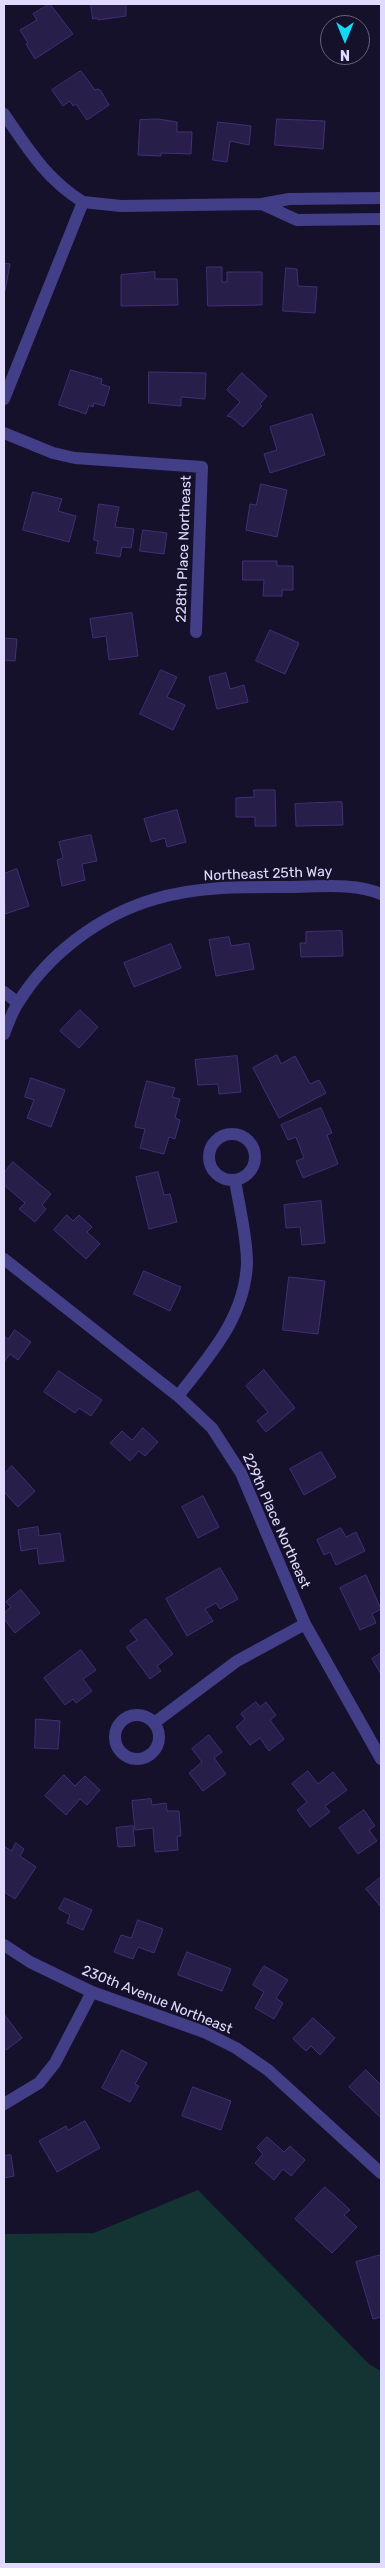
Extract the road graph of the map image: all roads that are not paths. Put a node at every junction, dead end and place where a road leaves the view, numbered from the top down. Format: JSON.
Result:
{"nodes":[{"id":1,"x":4,"y":114,"type":"edge"},
{"id":2,"x":381,"y":198,"type":"edge"},
{"id":3,"x":82,"y":202,"type":"junction"},
{"id":4,"x":262,"y":204,"type":"junction"},
{"id":5,"x":381,"y":219,"type":"edge"},
{"id":6,"x":4,"y":399,"type":"edge"},
{"id":7,"x":4,"y":432,"type":"edge"},
{"id":8,"x":196,"y":632,"type":"dead end"},
{"id":9,"x":381,"y":894,"type":"edge"},
{"id":10,"x":4,"y":992,"type":"edge"},
{"id":11,"x":18,"y":1003,"type":"junction"},
{"id":12,"x":4,"y":1034,"type":"edge"},
{"id":13,"x":235,"y":1180,"type":"dead end"},
{"id":14,"x":4,"y":1259,"type":"edge"},
{"id":15,"x":178,"y":1396,"type":"junction"},
{"id":16,"x":305,"y":1624,"type":"junction"},
{"id":17,"x":154,"y":1723,"type":"dead end"},
{"id":18,"x":381,"y":1758,"type":"edge"},
{"id":19,"x":4,"y":1944,"type":"edge"},
{"id":20,"x":92,"y":1992,"type":"junction"},
{"id":21,"x":4,"y":2104,"type":"edge"},
{"id":22,"x":381,"y":2173,"type":"edge"}],
"edges":[{"from":1,"to":3,"type":"street"},
{"from":2,"to":4,"type":"street"},
{"from":3,"to":4,"type":"street"},
{"from":3,"to":6,"type":"street"},
{"from":4,"to":5,"type":"street"},
{"from":7,"to":8,"type":"street","name":"228th Place Northeast"},
{"from":9,"to":11,"type":"street","name":"Northeast 25th Way"},
{"from":10,"to":11,"type":"street"},
{"from":11,"to":12,"type":"street","name":"Northeast 25th Way"},
{"from":13,"to":15,"type":"street"},
{"from":14,"to":15,"type":"street","name":"229th Place Northeast"},
{"from":15,"to":16,"type":"street","name":"229th Place Northeast"},
{"from":16,"to":17,"type":"street"},
{"from":16,"to":18,"type":"street","name":"229th Place Northeast"},
{"from":19,"to":20,"type":"street","name":"230th Avenue Northeast"},
{"from":20,"to":21,"type":"street"},
{"from":20,"to":22,"type":"street","name":"230th Avenue Northeast"}]}
